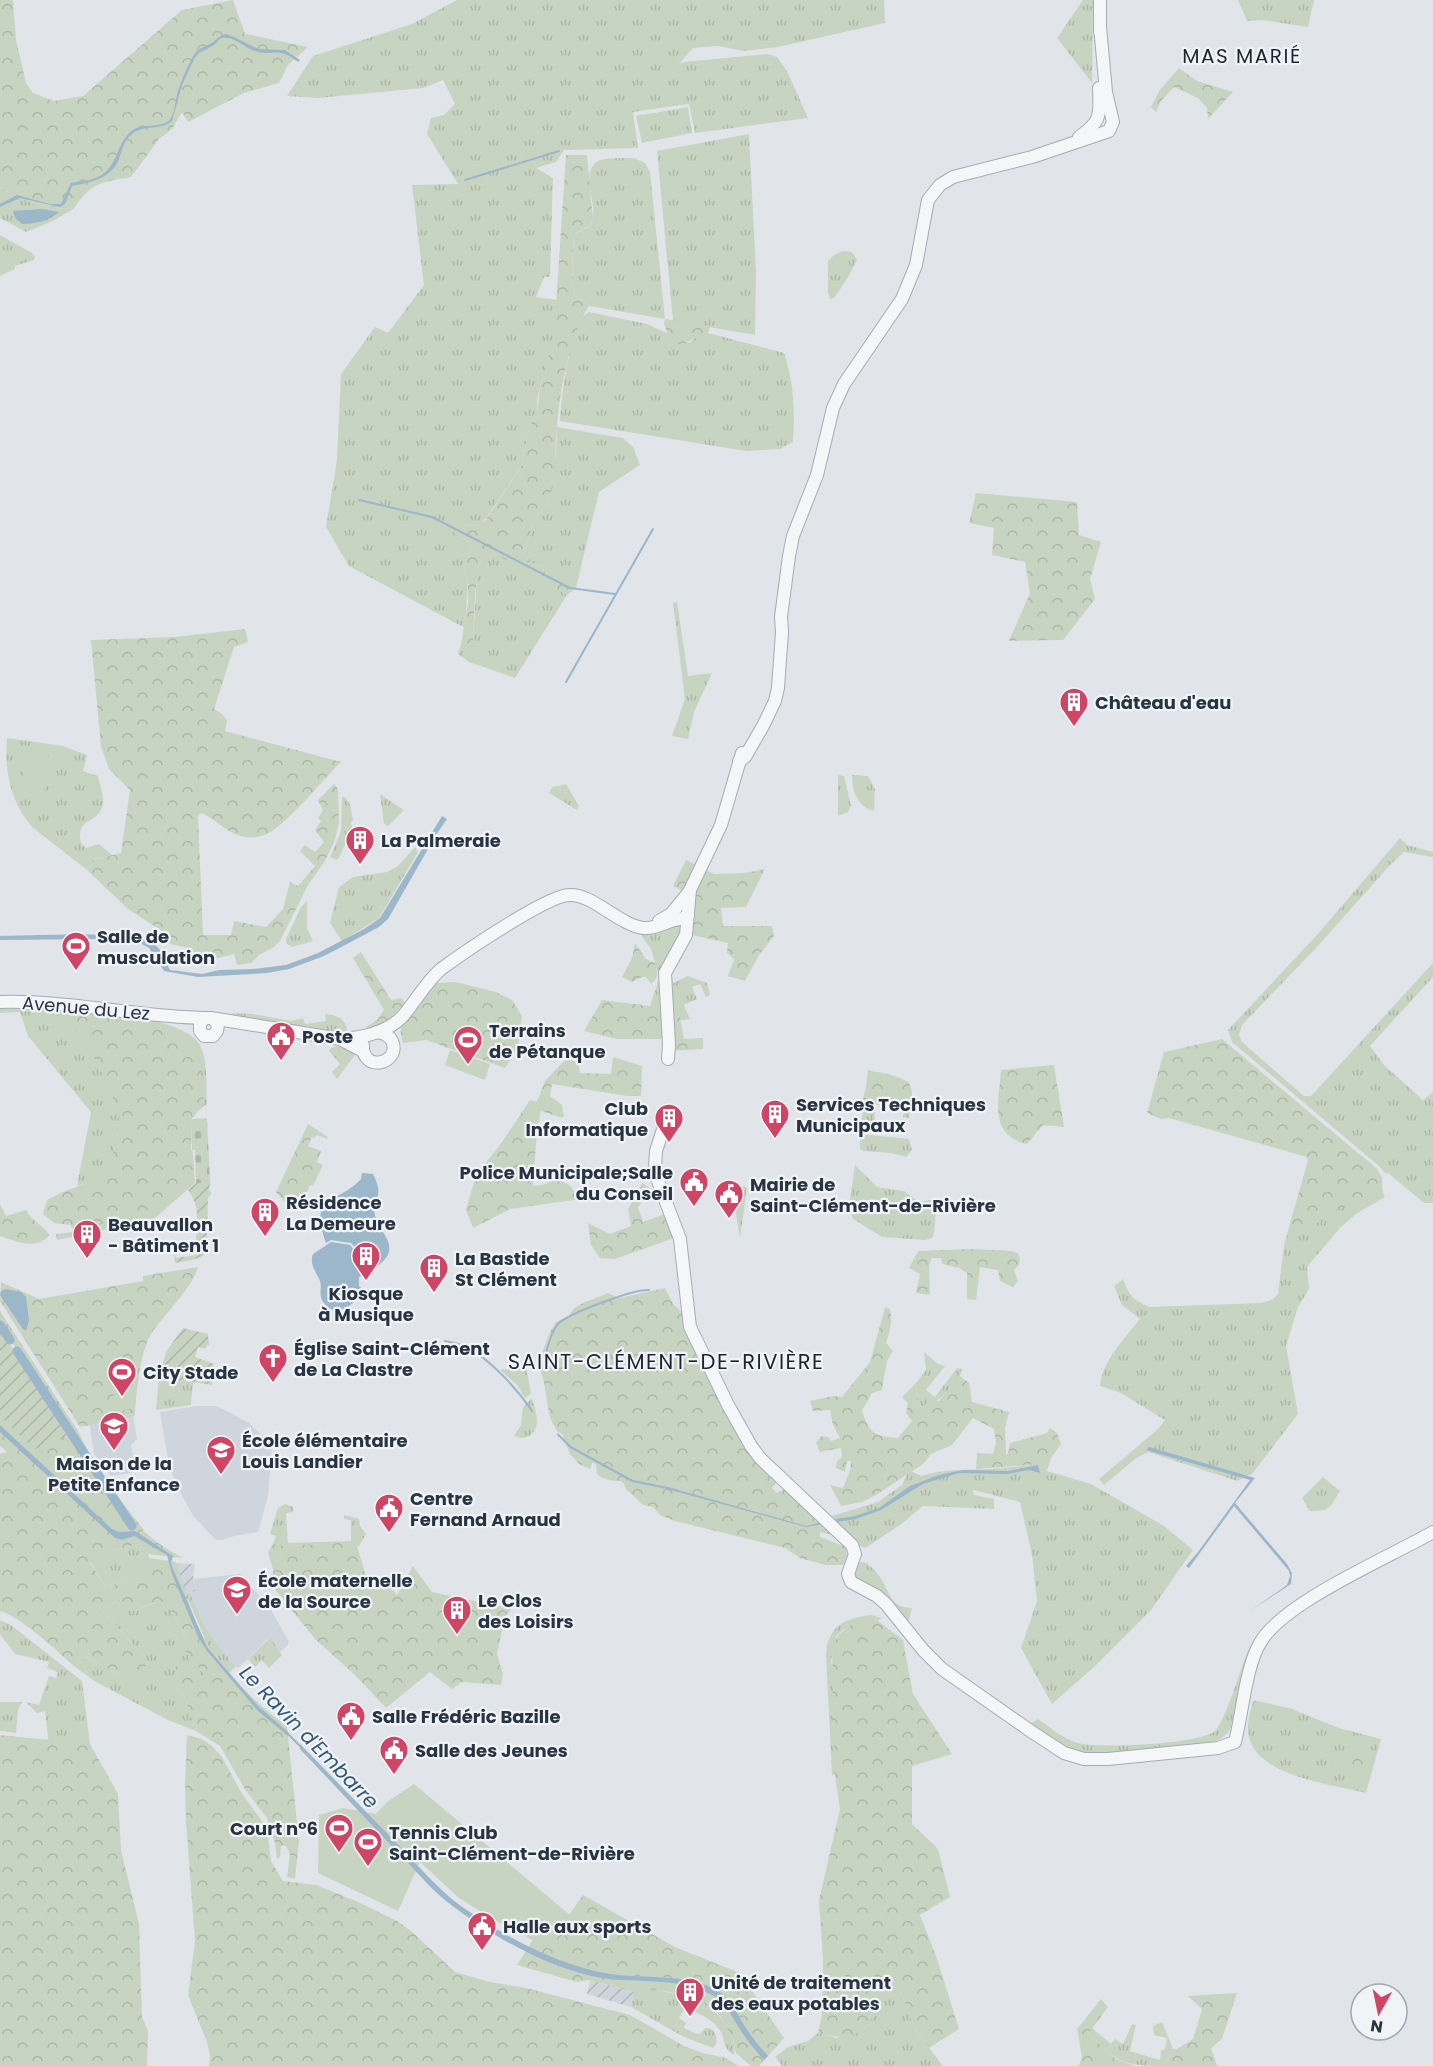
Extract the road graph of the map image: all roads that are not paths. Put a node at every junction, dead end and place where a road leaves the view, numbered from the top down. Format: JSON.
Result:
{"nodes":[{"id":1,"x":1100,"y":0,"type":"edge"},
{"id":2,"x":682,"y":917,"type":"junction"},
{"id":3,"x":0,"y":1002,"type":"edge"},
{"id":4,"x":172,"y":1017,"type":"junction"},
{"id":5,"x":209,"y":1018,"type":"junction"},
{"id":6,"x":399,"y":1019,"type":"junction"},
{"id":7,"x":243,"y":1024,"type":"junction"},
{"id":8,"x":218,"y":1031,"type":"junction"},
{"id":9,"x":200,"y":1032,"type":"junction"},
{"id":10,"x":372,"y":1034,"type":"junction"},
{"id":11,"x":340,"y":1039,"type":"junction"},
{"id":12,"x":392,"y":1040,"type":"junction"},
{"id":13,"x":363,"y":1051,"type":"junction"},
{"id":14,"x":668,"y":1059,"type":"dead end"},
{"id":15,"x":668,"y":1114,"type":"dead end"},
{"id":16,"x":1433,"y":1532,"type":"edge"}],
"edges":[{"from":1,"to":2,"type":"street"},
{"from":2,"to":6,"type":"street"},
{"from":2,"to":14,"type":"street"},
{"from":3,"to":4,"type":"street","name":"Avenue du Lez"},
{"from":4,"to":5,"type":"street","name":"Avenue du Lez"},
{"from":4,"to":9,"type":"street","name":"Avenue du Lez"},
{"from":5,"to":7,"type":"street","name":"Avenue du Lez"},
{"from":5,"to":8,"type":"street"},
{"from":5,"to":9,"type":"street"},
{"from":6,"to":10,"type":"street"},
{"from":6,"to":12,"type":"street"},
{"from":7,"to":8,"type":"street"},
{"from":7,"to":11,"type":"street","name":"Avenue du Lez"},
{"from":8,"to":9,"type":"street"},
{"from":10,"to":11,"type":"street"},
{"from":10,"to":12,"type":"street"},
{"from":10,"to":13,"type":"street"},
{"from":11,"to":13,"type":"street"},
{"from":12,"to":13,"type":"street"},
{"from":15,"to":16,"type":"street"}]}
